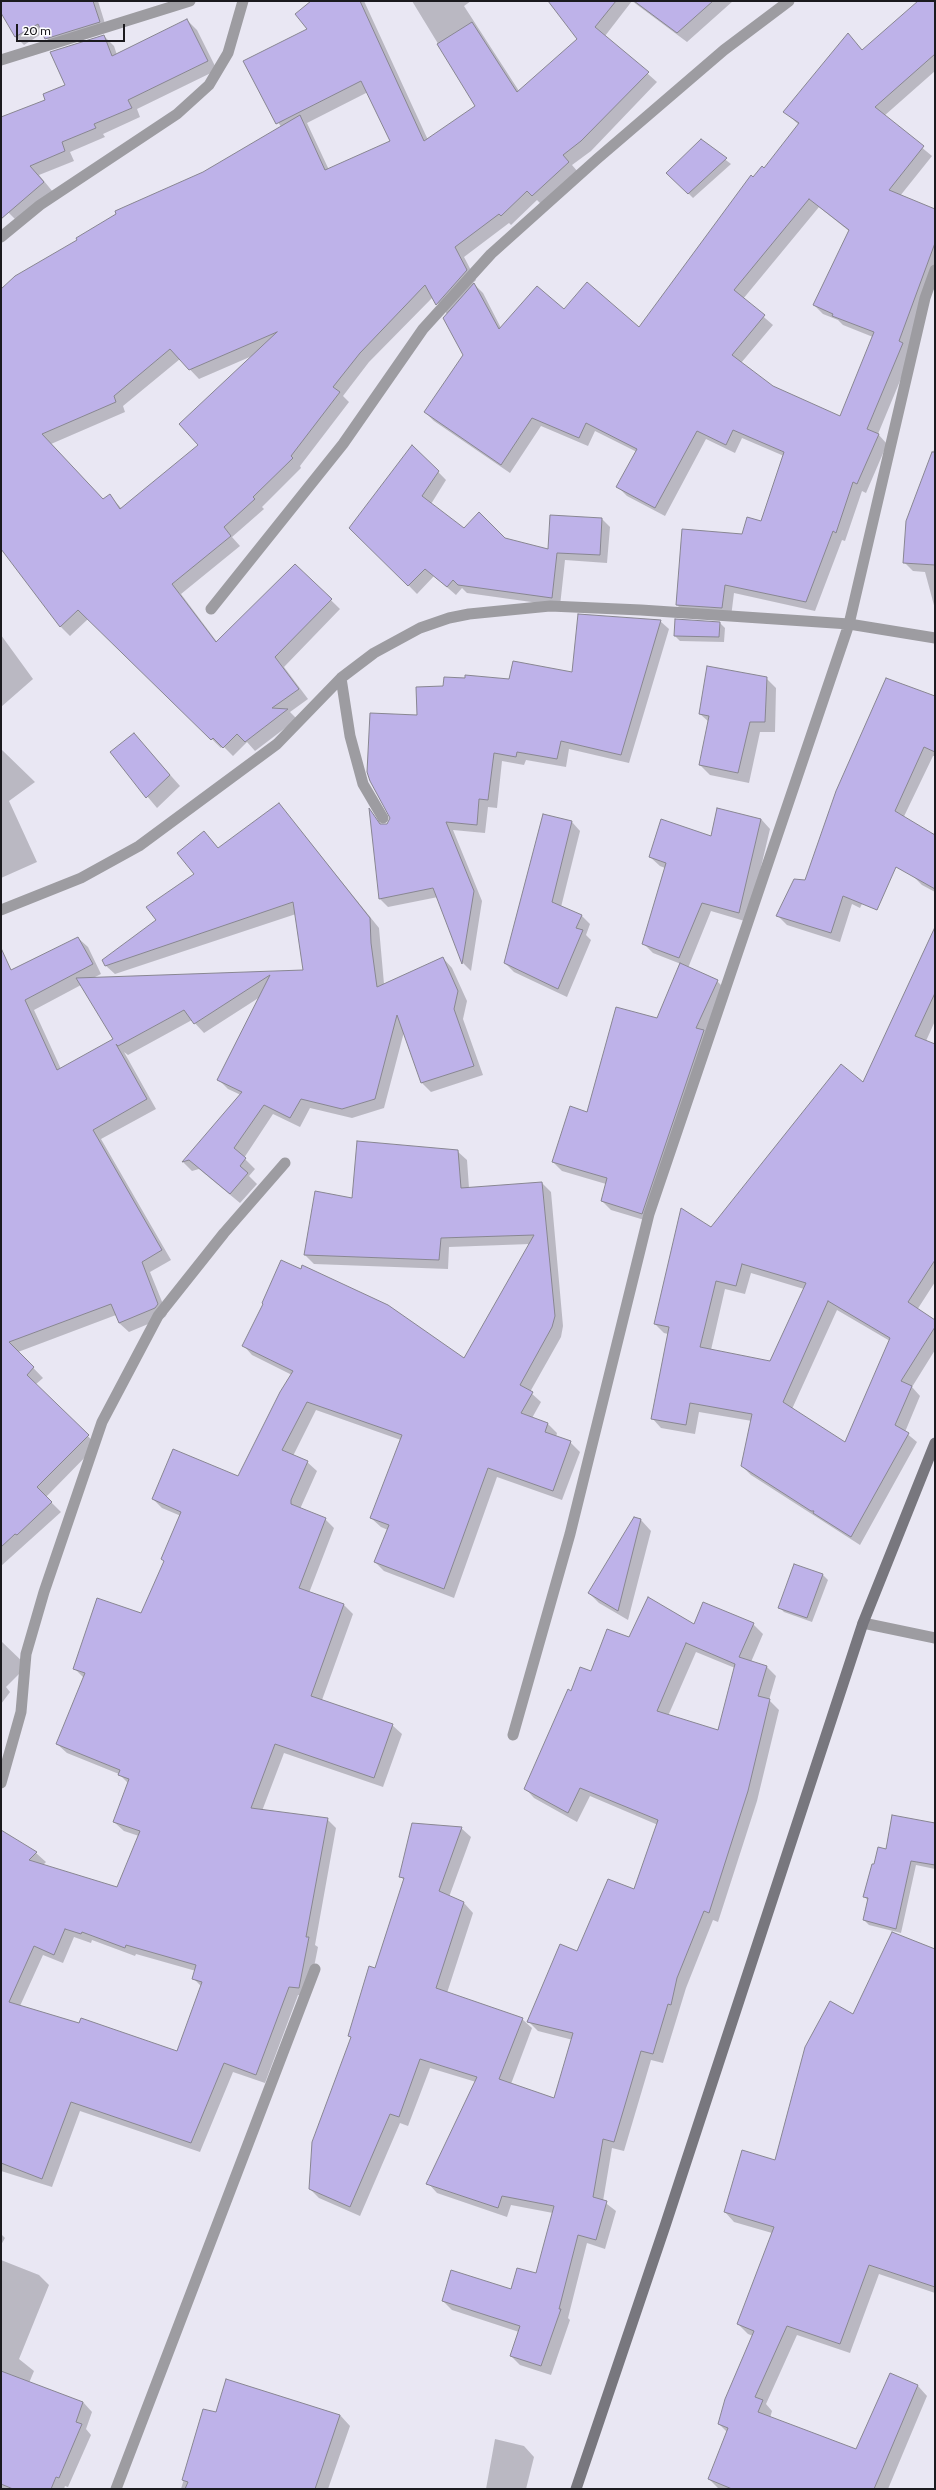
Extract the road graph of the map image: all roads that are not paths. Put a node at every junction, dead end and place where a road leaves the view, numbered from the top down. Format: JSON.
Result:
{"nodes":[{"id":1,"x":190,"y":1,"type":"edge"},
{"id":2,"x":243,"y":1,"type":"edge"},
{"id":3,"x":789,"y":1,"type":"edge"},
{"id":4,"x":1,"y":60,"type":"edge"},
{"id":5,"x":1,"y":237,"type":"edge"},
{"id":6,"x":935,"y":270,"type":"edge"},
{"id":7,"x":211,"y":609,"type":"dead end"},
{"id":8,"x":849,"y":624,"type":"junction"},
{"id":9,"x":935,"y":638,"type":"edge"},
{"id":10,"x":341,"y":678,"type":"junction"},
{"id":11,"x":383,"y":818,"type":"dead end"},
{"id":12,"x":1,"y":910,"type":"edge"},
{"id":13,"x":285,"y":1163,"type":"dead end"},
{"id":14,"x":935,"y":1443,"type":"edge"},
{"id":15,"x":863,"y":1623,"type":"junction"},
{"id":16,"x":935,"y":1638,"type":"edge"},
{"id":17,"x":513,"y":1735,"type":"dead end"},
{"id":18,"x":1,"y":1783,"type":"edge"},
{"id":19,"x":315,"y":1969,"type":"dead end"},
{"id":20,"x":116,"y":2489,"type":"edge"},
{"id":21,"x":576,"y":2489,"type":"edge"}],
"edges":[{"from":1,"to":4,"type":"street"},
{"from":2,"to":5,"type":"street"},
{"from":3,"to":7,"type":"street"},
{"from":6,"to":8,"type":"street"},
{"from":8,"to":9,"type":"street"},
{"from":8,"to":10,"type":"street"},
{"from":8,"to":17,"type":"street"},
{"from":10,"to":11,"type":"street"},
{"from":10,"to":12,"type":"street"},
{"from":13,"to":18,"type":"street"},
{"from":14,"to":15,"type":"main road"},
{"from":15,"to":16,"type":"street"},
{"from":15,"to":21,"type":"main road"},
{"from":19,"to":20,"type":"street"}]}
